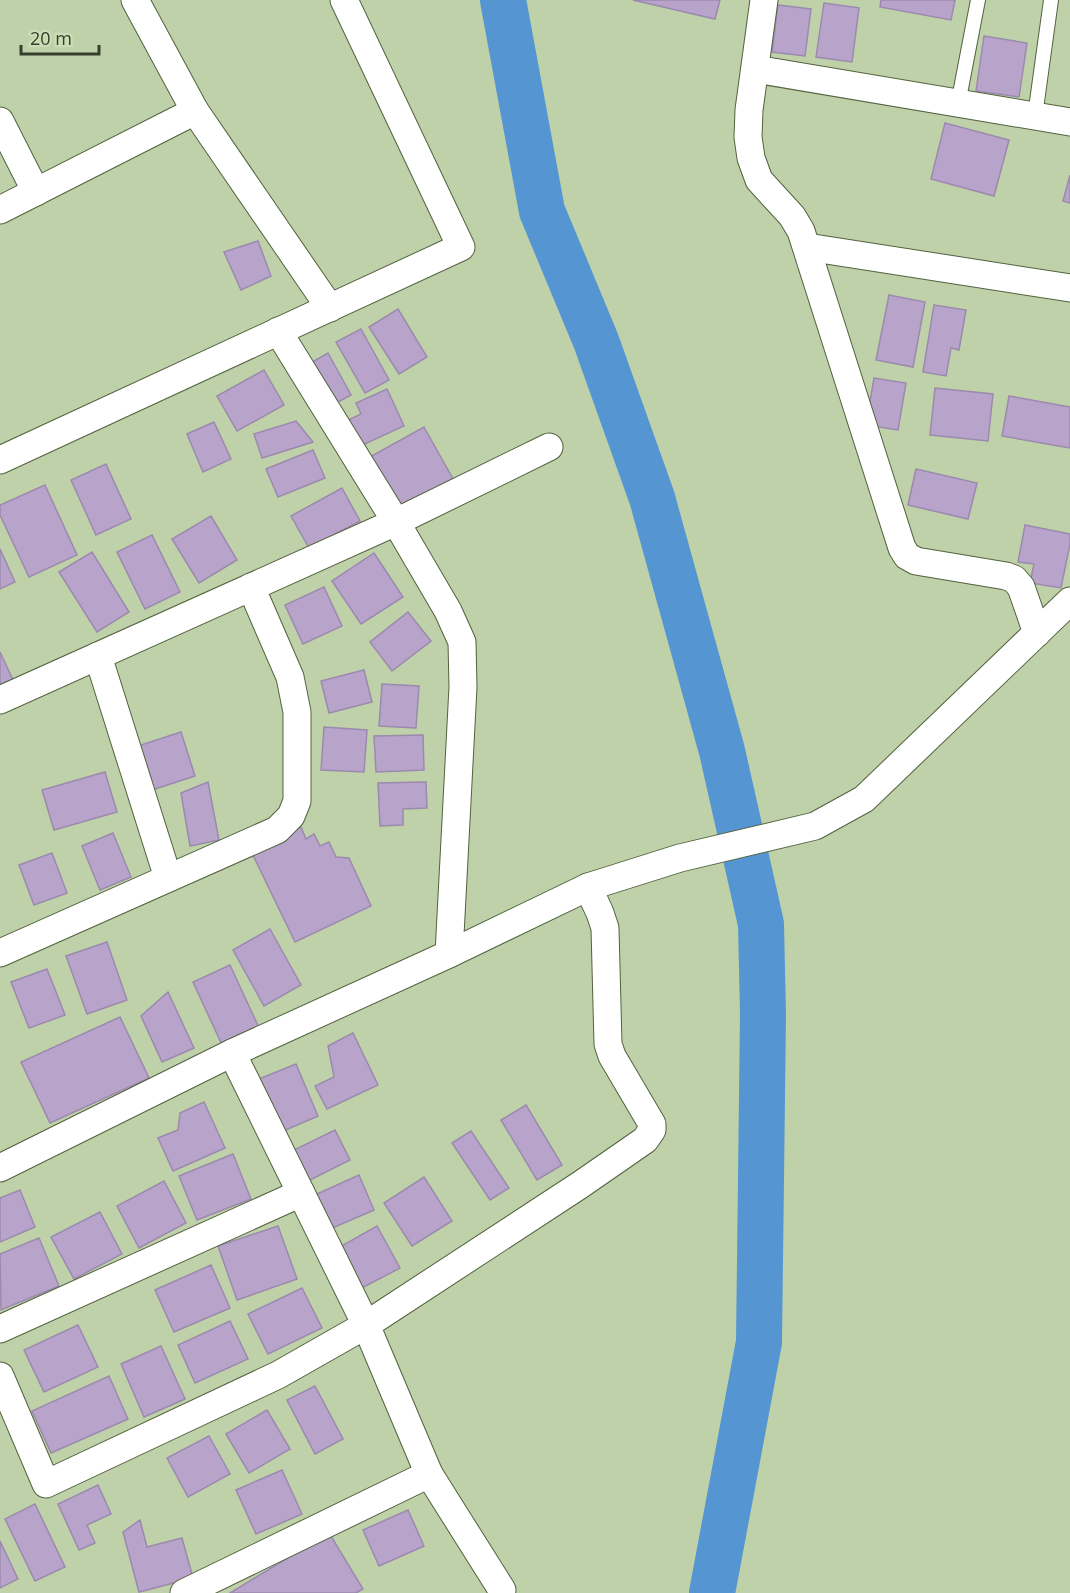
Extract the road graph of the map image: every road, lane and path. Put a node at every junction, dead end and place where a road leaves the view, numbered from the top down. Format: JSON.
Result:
{"nodes":[{"id":1,"x":135,"y":0,"type":"edge"},
{"id":2,"x":344,"y":0,"type":"edge"},
{"id":3,"x":764,"y":0,"type":"edge"},
{"id":4,"x":978,"y":0,"type":"edge"},
{"id":5,"x":1051,"y":0,"type":"edge"},
{"id":6,"x":755,"y":69,"type":"junction"},
{"id":7,"x":958,"y":104,"type":"junction"},
{"id":8,"x":195,"y":111,"type":"junction"},
{"id":9,"x":1035,"y":116,"type":"junction"},
{"id":10,"x":0,"y":121,"type":"edge"},
{"id":11,"x":1070,"y":122,"type":"edge"},
{"id":12,"x":36,"y":192,"type":"junction"},
{"id":13,"x":0,"y":210,"type":"edge"},
{"id":14,"x":807,"y":247,"type":"junction"},
{"id":15,"x":1070,"y":288,"type":"edge"},
{"id":16,"x":330,"y":308,"type":"junction"},
{"id":17,"x":278,"y":331,"type":"junction"},
{"id":18,"x":549,"y":447,"type":"dead end"},
{"id":19,"x":0,"y":460,"type":"edge"},
{"id":20,"x":396,"y":522,"type":"junction"},
{"id":21,"x":251,"y":587,"type":"junction"},
{"id":22,"x":1070,"y":601,"type":"edge"},
{"id":23,"x":1037,"y":633,"type":"junction"},
{"id":24,"x":98,"y":656,"type":"junction"},
{"id":25,"x":0,"y":700,"type":"edge"},
{"id":26,"x":168,"y":879,"type":"junction"},
{"id":27,"x":588,"y":887,"type":"junction"},
{"id":28,"x":1,"y":948,"type":"edge"},
{"id":29,"x":449,"y":954,"type":"junction"},
{"id":30,"x":232,"y":1053,"type":"junction"},
{"id":31,"x":0,"y":1168,"type":"edge"},
{"id":32,"x":301,"y":1193,"type":"junction"},
{"id":33,"x":366,"y":1325,"type":"junction"},
{"id":34,"x":0,"y":1329,"type":"edge"},
{"id":35,"x":3,"y":1392,"type":"edge"},
{"id":36,"x":429,"y":1474,"type":"junction"},
{"id":37,"x":502,"y":1590,"type":"dead end"},
{"id":38,"x":184,"y":1593,"type":"edge"}],
"edges":[{"from":1,"to":8,"type":"street"},
{"from":2,"to":16,"type":"street"},
{"from":3,"to":6,"type":"street"},
{"from":4,"to":7,"type":"lane"},
{"from":5,"to":9,"type":"lane"},
{"from":6,"to":7,"type":"street"},
{"from":6,"to":14,"type":"street"},
{"from":7,"to":9,"type":"street"},
{"from":8,"to":12,"type":"street"},
{"from":8,"to":16,"type":"street"},
{"from":9,"to":11,"type":"street"},
{"from":10,"to":12,"type":"street"},
{"from":12,"to":13,"type":"street"},
{"from":14,"to":15,"type":"street"},
{"from":14,"to":23,"type":"street"},
{"from":16,"to":17,"type":"street"},
{"from":17,"to":19,"type":"street"},
{"from":17,"to":20,"type":"street"},
{"from":18,"to":20,"type":"street"},
{"from":20,"to":21,"type":"street"},
{"from":20,"to":29,"type":"street"},
{"from":21,"to":24,"type":"street"},
{"from":21,"to":26,"type":"street"},
{"from":22,"to":23,"type":"street"},
{"from":23,"to":27,"type":"street"},
{"from":24,"to":25,"type":"street"},
{"from":24,"to":26,"type":"street"},
{"from":26,"to":28,"type":"street"},
{"from":27,"to":29,"type":"street"},
{"from":27,"to":33,"type":"street"},
{"from":29,"to":30,"type":"street"},
{"from":30,"to":31,"type":"street"},
{"from":30,"to":32,"type":"street"},
{"from":32,"to":33,"type":"street"},
{"from":32,"to":34,"type":"street"},
{"from":33,"to":35,"type":"street"},
{"from":33,"to":36,"type":"street"},
{"from":36,"to":37,"type":"street"},
{"from":36,"to":38,"type":"street"}]}
